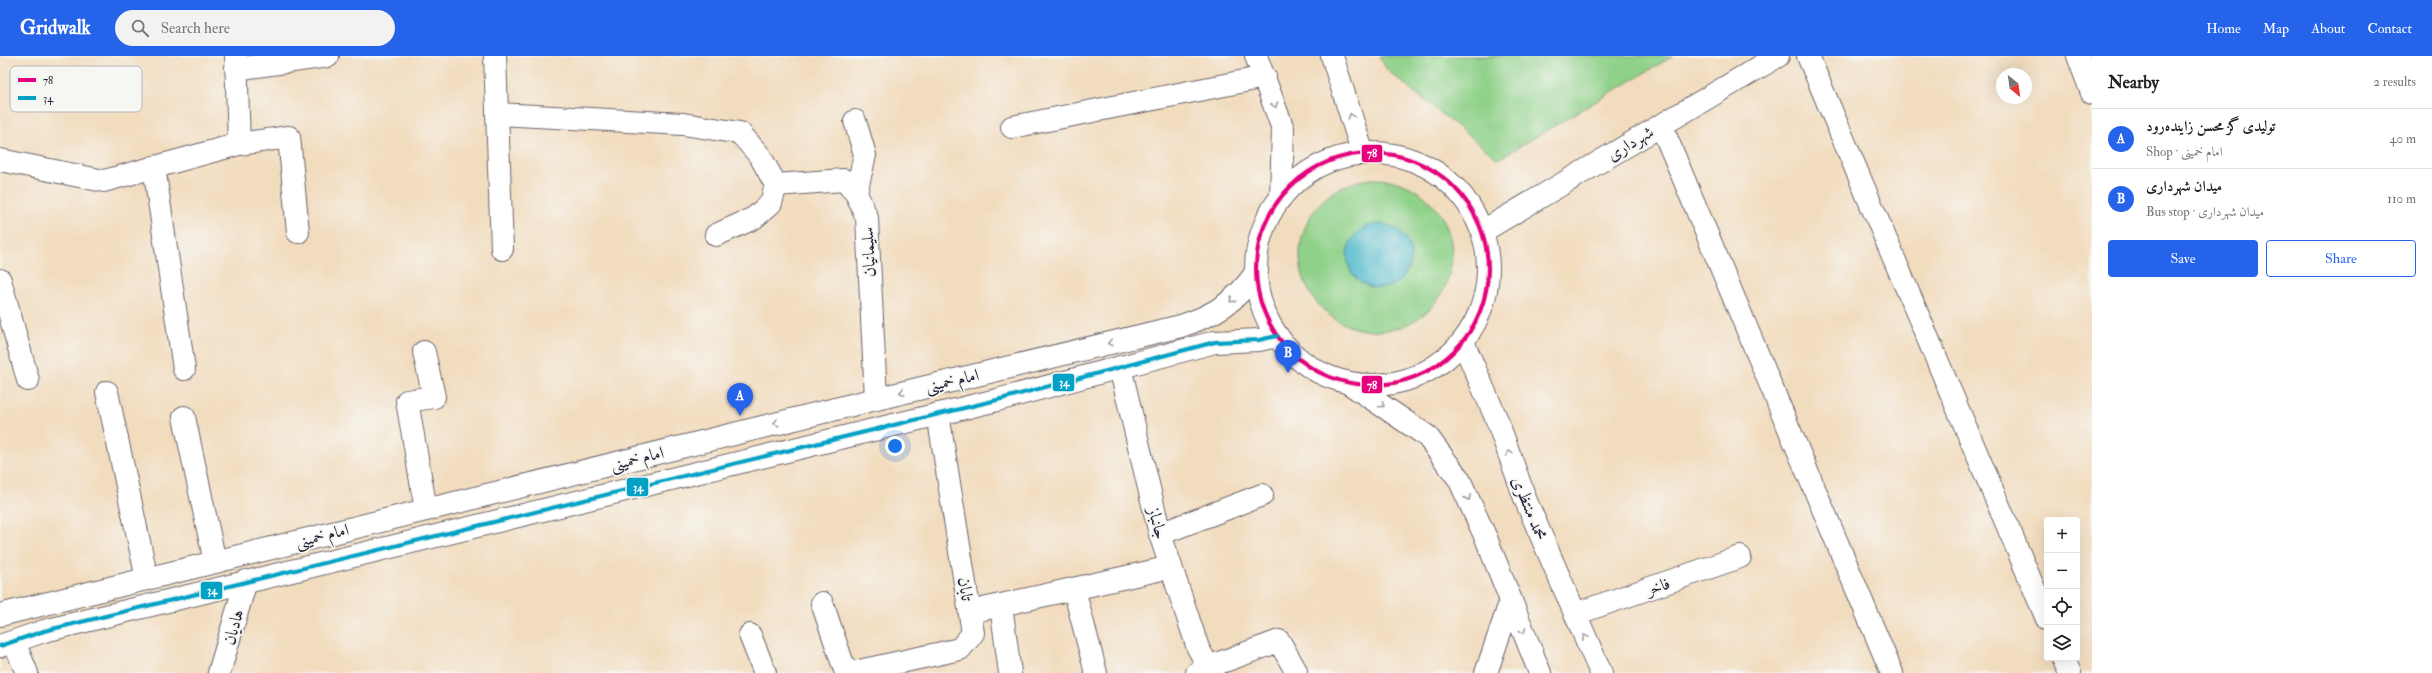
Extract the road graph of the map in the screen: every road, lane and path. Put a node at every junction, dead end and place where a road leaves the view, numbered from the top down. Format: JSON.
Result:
{"nodes":[{"id":1,"x":328,"y":56,"type":"edge"},
{"id":2,"x":495,"y":56,"type":"edge"},
{"id":3,"x":1256,"y":56,"type":"edge"},
{"id":4,"x":1332,"y":56,"type":"edge"},
{"id":5,"x":1778,"y":56,"type":"edge"},
{"id":6,"x":1808,"y":56,"type":"edge"},
{"id":7,"x":2078,"y":56,"type":"edge"},
{"id":8,"x":236,"y":62,"type":"edge"},
{"id":9,"x":1265,"y":77,"type":"junction"},
{"id":10,"x":2092,"y":93,"type":"edge"},
{"id":11,"x":497,"y":114,"type":"junction"},
{"id":12,"x":855,"y":121,"type":"dead end"},
{"id":13,"x":1661,"y":125,"type":"junction"},
{"id":14,"x":1012,"y":126,"type":"dead end"},
{"id":15,"x":240,"y":144,"type":"junction"},
{"id":16,"x":1363,"y":154,"type":"junction"},
{"id":17,"x":1,"y":157,"type":"edge"},
{"id":18,"x":154,"y":167,"type":"junction"},
{"id":19,"x":776,"y":185,"type":"junction"},
{"id":20,"x":856,"y":193,"type":"junction"},
{"id":21,"x":1281,"y":197,"type":"junction"},
{"id":22,"x":1483,"y":231,"type":"junction"},
{"id":23,"x":298,"y":232,"type":"dead end"},
{"id":24,"x":716,"y":235,"type":"dead end"},
{"id":25,"x":502,"y":249,"type":"dead end"},
{"id":26,"x":1257,"y":270,"type":"junction"},
{"id":27,"x":0,"y":280,"type":"edge"},
{"id":28,"x":1277,"y":336,"type":"junction"},
{"id":29,"x":1463,"y":342,"type":"junction"},
{"id":30,"x":424,"y":352,"type":"dead end"},
{"id":31,"x":1120,"y":367,"type":"junction"},
{"id":32,"x":184,"y":369,"type":"dead end"},
{"id":33,"x":28,"y":380,"type":"dead end"},
{"id":34,"x":1349,"y":383,"type":"junction"},
{"id":35,"x":107,"y":392,"type":"dead end"},
{"id":36,"x":876,"y":398,"type":"junction"},
{"id":37,"x":938,"y":414,"type":"junction"},
{"id":38,"x":184,"y":417,"type":"dead end"},
{"id":39,"x":1262,"y":495,"type":"dead end"},
{"id":40,"x":426,"y":510,"type":"junction"},
{"id":41,"x":1160,"y":534,"type":"junction"},
{"id":42,"x":243,"y":555,"type":"junction"},
{"id":43,"x":1740,"y":558,"type":"dead end"},
{"id":44,"x":215,"y":562,"type":"junction"},
{"id":45,"x":1171,"y":567,"type":"junction"},
{"id":46,"x":147,"y":579,"type":"junction"},
{"id":47,"x":246,"y":581,"type":"junction"},
{"id":48,"x":1074,"y":589,"type":"junction"},
{"id":49,"x":1511,"y":600,"type":"junction"},
{"id":50,"x":822,"y":603,"type":"dead end"},
{"id":51,"x":1001,"y":605,"type":"junction"},
{"id":52,"x":970,"y":612,"type":"junction"},
{"id":53,"x":2044,"y":612,"type":"edge"},
{"id":54,"x":1575,"y":614,"type":"junction"},
{"id":55,"x":0,"y":615,"type":"edge"},
{"id":56,"x":750,"y":635,"type":"dead end"},
{"id":57,"x":7,"y":644,"type":"edge"},
{"id":58,"x":2064,"y":661,"type":"edge"},
{"id":59,"x":1206,"y":671,"type":"edge"},
{"id":60,"x":1296,"y":671,"type":"dead end"},
{"id":61,"x":27,"y":673,"type":"edge"},
{"id":62,"x":219,"y":673,"type":"edge"},
{"id":63,"x":765,"y":673,"type":"edge"},
{"id":64,"x":846,"y":673,"type":"edge"},
{"id":65,"x":850,"y":673,"type":"edge"},
{"id":66,"x":1010,"y":673,"type":"edge"},
{"id":67,"x":1096,"y":673,"type":"edge"},
{"id":68,"x":1486,"y":673,"type":"edge"},
{"id":69,"x":1540,"y":673,"type":"edge"},
{"id":70,"x":1601,"y":673,"type":"edge"},
{"id":71,"x":1892,"y":673,"type":"edge"},
{"id":72,"x":2070,"y":673,"type":"edge"}],
"edges":[{"from":1,"to":8,"type":"street"},
{"from":2,"to":11,"type":"street"},
{"from":3,"to":9,"type":"street"},
{"from":16,"to":4,"type":"street","one_way":true},
{"from":5,"to":13,"type":"street","name":"شهرداری"},
{"from":6,"to":53,"type":"street"},
{"from":7,"to":10,"type":"street"},
{"from":8,"to":15,"type":"street"},
{"from":9,"to":14,"type":"street"},
{"from":9,"to":21,"type":"street","one_way":true},
{"from":11,"to":19,"type":"street"},
{"from":11,"to":25,"type":"street"},
{"from":12,"to":20,"type":"street"},
{"from":13,"to":22,"type":"street","name":"شهرداری"},
{"from":13,"to":71,"type":"street"},
{"from":15,"to":18,"type":"street"},
{"from":15,"to":23,"type":"street"},
{"from":16,"to":21,"type":"street"},
{"from":16,"to":22,"type":"street"},
{"from":17,"to":18,"type":"street"},
{"from":18,"to":32,"type":"street"},
{"from":19,"to":20,"type":"street","name":"سلیمانیان"},
{"from":19,"to":24,"type":"street"},
{"from":20,"to":36,"type":"street","name":"سلیمانیان"},
{"from":21,"to":26,"type":"street"},
{"from":22,"to":29,"type":"street"},
{"from":26,"to":28,"type":"street"},
{"from":26,"to":36,"type":"street","name":"امام خمینی","one_way":true},
{"from":27,"to":33,"type":"street"},
{"from":28,"to":31,"type":"street","name":"امام خمینی"},
{"from":28,"to":34,"type":"street"},
{"from":29,"to":34,"type":"street"},
{"from":54,"to":29,"type":"street","name":"محمد منتظری","one_way":true},
{"from":30,"to":40,"type":"street"},
{"from":31,"to":37,"type":"street","name":"امام خمینی"},
{"from":31,"to":41,"type":"street","name":"جانباز"},
{"from":34,"to":49,"type":"street","one_way":true},
{"from":35,"to":46,"type":"street"},
{"from":36,"to":40,"type":"street","name":"امام خمینی","one_way":true},
{"from":37,"to":47,"type":"street","name":"امام خمینی"},
{"from":37,"to":52,"type":"street","name":"تابان"},
{"from":38,"to":44,"type":"street"},
{"from":39,"to":41,"type":"street"},
{"from":40,"to":42,"type":"street","name":"امام خمینی"},
{"from":41,"to":45,"type":"street","name":"جانباز"},
{"from":42,"to":44,"type":"street","name":"امام خمینی"},
{"from":42,"to":47,"type":"street"},
{"from":43,"to":54,"type":"street","name":"فاخر"},
{"from":44,"to":46,"type":"street","name":"امام خمینی"},
{"from":45,"to":48,"type":"street"},
{"from":45,"to":59,"type":"street","name":"جانباز"},
{"from":46,"to":55,"type":"street","name":"امام خمینی"},
{"from":47,"to":57,"type":"street","name":"امام خمینی"},
{"from":47,"to":62,"type":"street","name":"هادیان"},
{"from":48,"to":51,"type":"street"},
{"from":48,"to":67,"type":"street"},
{"from":49,"to":68,"type":"street"},
{"from":49,"to":69,"type":"street","one_way":true},
{"from":50,"to":64,"type":"street"},
{"from":51,"to":52,"type":"street"},
{"from":51,"to":66,"type":"street"},
{"from":52,"to":65,"type":"street","name":"تابان"},
{"from":70,"to":54,"type":"street","name":"محمد منتظری","one_way":true},
{"from":56,"to":63,"type":"street"},
{"from":57,"to":61,"type":"street"},
{"from":58,"to":72,"type":"street"},
{"from":59,"to":60,"type":"street"}]}
